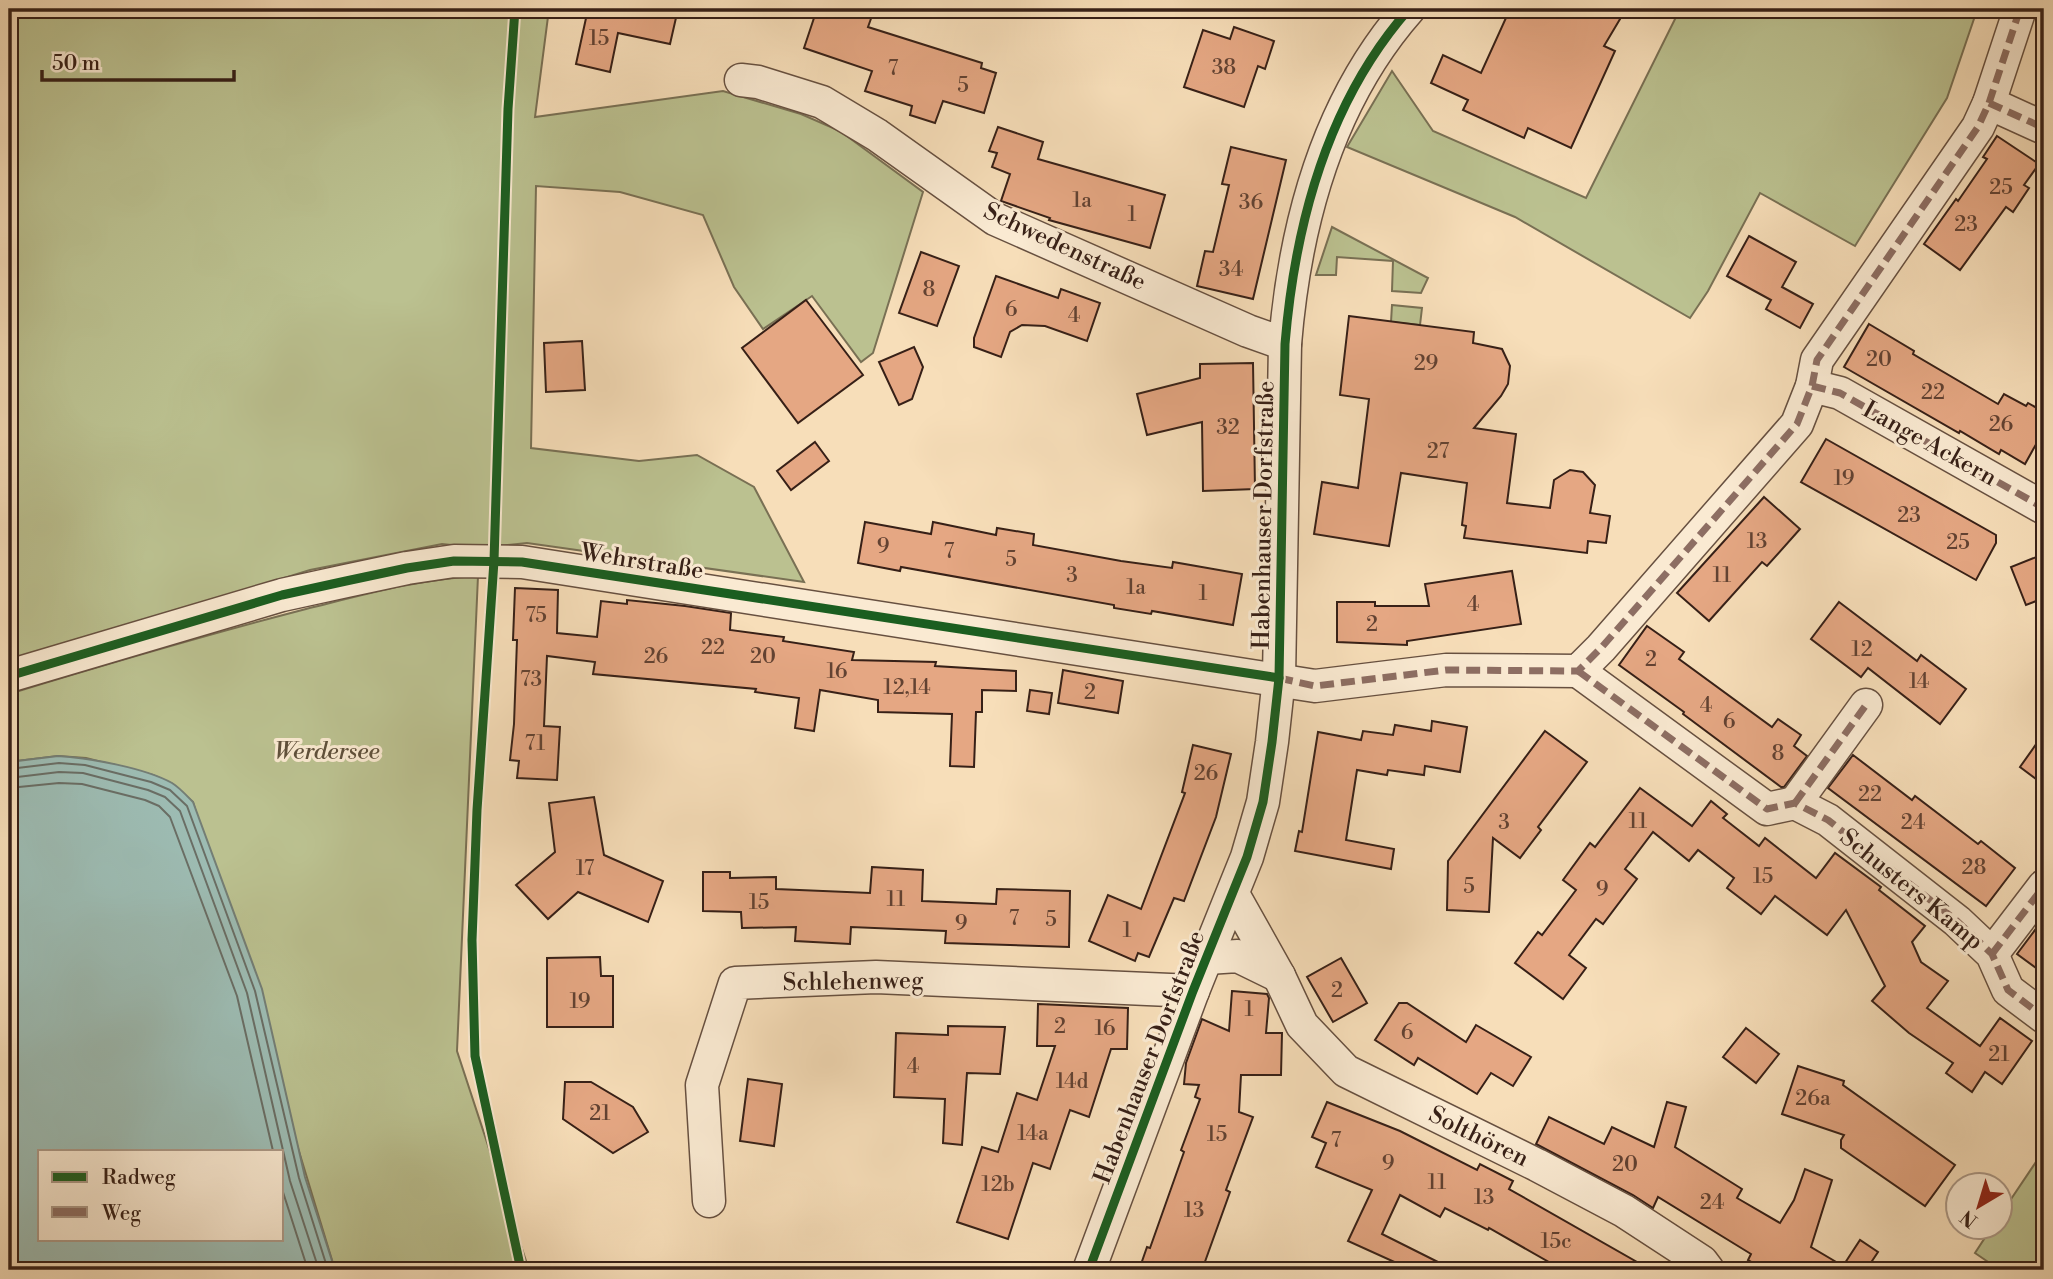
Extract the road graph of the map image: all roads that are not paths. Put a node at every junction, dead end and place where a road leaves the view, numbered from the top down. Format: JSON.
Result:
{"nodes":[{"id":1,"x":2020,"y":9,"type":"edge"},
{"id":2,"x":1397,"y":13,"type":"edge"},
{"id":3,"x":741,"y":80,"type":"dead end"},
{"id":4,"x":1989,"y":103,"type":"junction"},
{"id":5,"x":2044,"y":128,"type":"edge"},
{"id":6,"x":1285,"y":344,"type":"junction"},
{"id":7,"x":1812,"y":386,"type":"junction"},
{"id":8,"x":2044,"y":508,"type":"edge"},
{"id":9,"x":1578,"y":671,"type":"junction"},
{"id":10,"x":9,"y":676,"type":"edge"},
{"id":11,"x":1279,"y":678,"type":"junction"},
{"id":12,"x":1866,"y":705,"type":"dead end"},
{"id":13,"x":1795,"y":803,"type":"junction"},
{"id":14,"x":2044,"y":886,"type":"edge"},
{"id":15,"x":1233,"y":894,"type":"junction"},
{"id":16,"x":1992,"y":954,"type":"junction"},
{"id":17,"x":1207,"y":957,"type":"junction"},
{"id":18,"x":1279,"y":976,"type":"junction"},
{"id":19,"x":1193,"y":991,"type":"junction"},
{"id":20,"x":2044,"y":1017,"type":"edge"},
{"id":21,"x":709,"y":1201,"type":"dead end"},
{"id":22,"x":1090,"y":1270,"type":"edge"},
{"id":23,"x":1709,"y":1270,"type":"edge"}],
"edges":[{"from":1,"to":4,"type":"street"},
{"from":2,"to":6,"type":"street","name":"Habenhauser Dorfstraße"},
{"from":3,"to":6,"type":"street","name":"Schwedenstraße"},
{"from":4,"to":5,"type":"street"},
{"from":4,"to":7,"type":"street"},
{"from":6,"to":11,"type":"street","name":"Habenhauser Dorfstraße"},
{"from":7,"to":8,"type":"street","name":"Lange Ackern"},
{"from":7,"to":9,"type":"street"},
{"from":9,"to":11,"type":"street","name":"Wehrstraße"},
{"from":9,"to":13,"type":"street"},
{"from":10,"to":11,"type":"street","name":"Wehrstraße"},
{"from":11,"to":15,"type":"street","name":"Habenhauser Dorfstraße"},
{"from":12,"to":13,"type":"street"},
{"from":13,"to":16,"type":"street","name":"Schusters Kamp"},
{"from":14,"to":16,"type":"street"},
{"from":15,"to":17,"type":"street","name":"Habenhauser Dorfstraße"},
{"from":15,"to":18,"type":"street","name":"Solthören"},
{"from":16,"to":20,"type":"street","name":"Schusters Kamp"},
{"from":17,"to":18,"type":"street"},
{"from":17,"to":19,"type":"street","name":"Habenhauser Dorfstraße"},
{"from":18,"to":23,"type":"street","name":"Solthören"},
{"from":19,"to":21,"type":"street","name":"Schlehenweg"},
{"from":19,"to":22,"type":"street","name":"Habenhauser Dorfstraße"}]}
